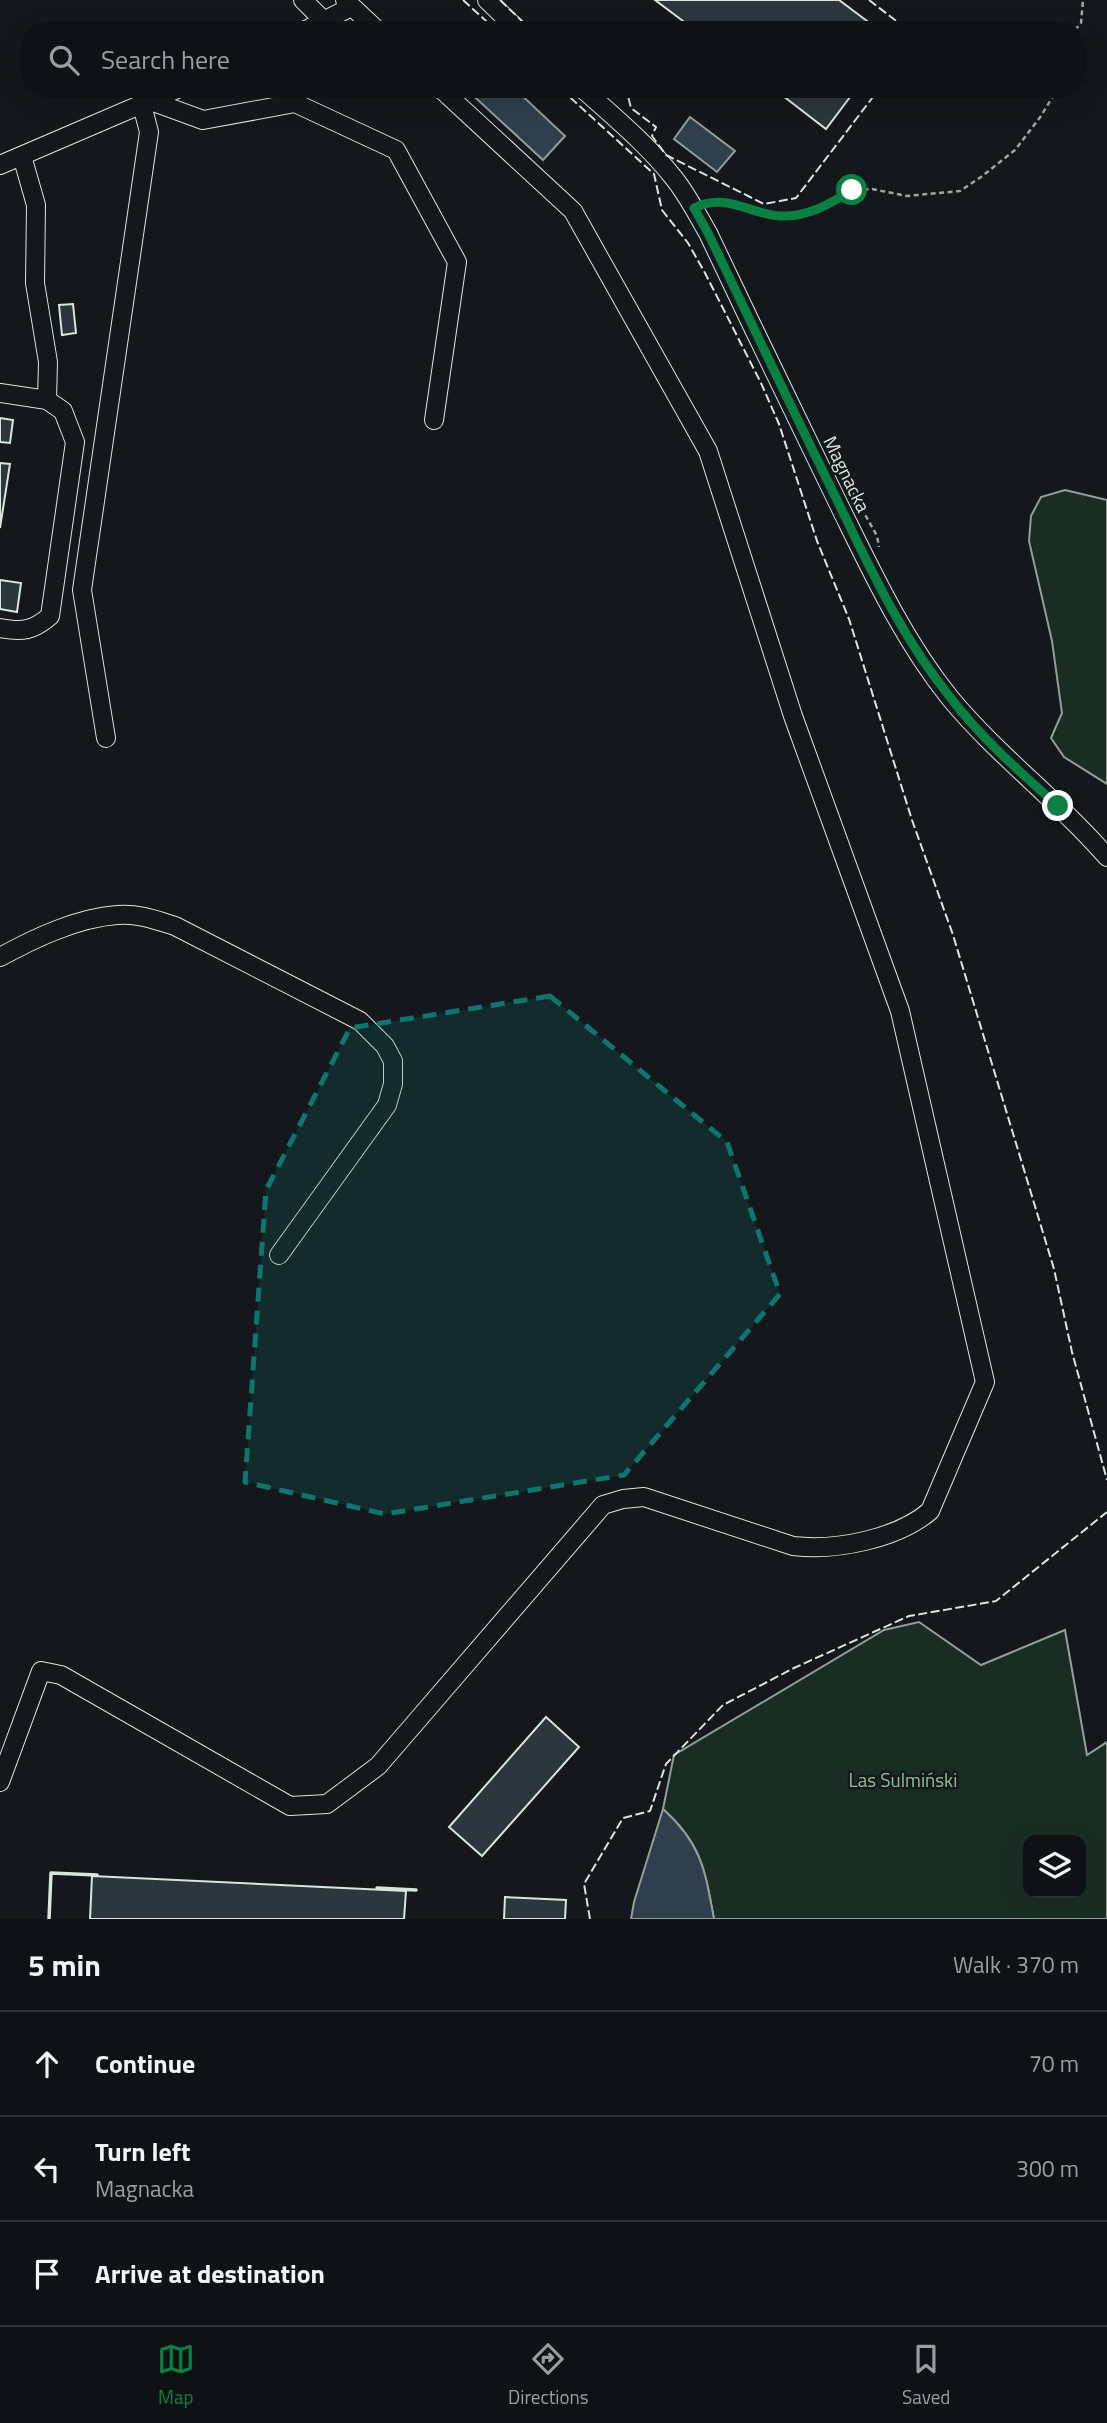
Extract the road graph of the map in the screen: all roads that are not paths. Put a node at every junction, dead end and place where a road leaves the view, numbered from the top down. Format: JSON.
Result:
{"nodes":[{"id":1,"x":303,"y":0,"type":"edge"},
{"id":2,"x":487,"y":0,"type":"edge"},
{"id":3,"x":348,"y":3,"type":"edge"},
{"id":4,"x":323,"y":20,"type":"joint"},
{"id":5,"x":367,"y":21,"type":"edge"},
{"id":6,"x":509,"y":21,"type":"edge"},
{"id":7,"x":157,"y":98,"type":"edge"},
{"id":8,"x":451,"y":98,"type":"edge"},
{"id":9,"x":593,"y":98,"type":"edge"},
{"id":10,"x":146,"y":103,"type":"junction"},
{"id":11,"x":22,"y":156,"type":"junction"},
{"id":12,"x":0,"y":165,"type":"edge"},
{"id":13,"x":0,"y":393,"type":"edge"},
{"id":14,"x":47,"y":400,"type":"junction"},
{"id":15,"x":434,"y":420,"type":"dead end"},
{"id":16,"x":0,"y":628,"type":"edge"},
{"id":17,"x":107,"y":738,"type":"dead end"},
{"id":18,"x":1107,"y":856,"type":"edge"},
{"id":19,"x":0,"y":957,"type":"edge"},
{"id":20,"x":279,"y":1255,"type":"dead end"},
{"id":21,"x":0,"y":1782,"type":"edge"}],
"edges":[{"from":1,"to":4,"type":"street"},
{"from":2,"to":6,"type":"street"},
{"from":3,"to":4,"type":"street"},
{"from":3,"to":5,"type":"street"},
{"from":7,"to":10,"type":"street"},
{"from":8,"to":21,"type":"street"},
{"from":9,"to":18,"type":"street","name":"Magnacka"},
{"from":10,"to":11,"type":"street"},
{"from":10,"to":15,"type":"street"},
{"from":10,"to":17,"type":"street"},
{"from":11,"to":12,"type":"street"},
{"from":11,"to":14,"type":"street"},
{"from":13,"to":14,"type":"street"},
{"from":14,"to":16,"type":"street"},
{"from":19,"to":20,"type":"street"}]}
